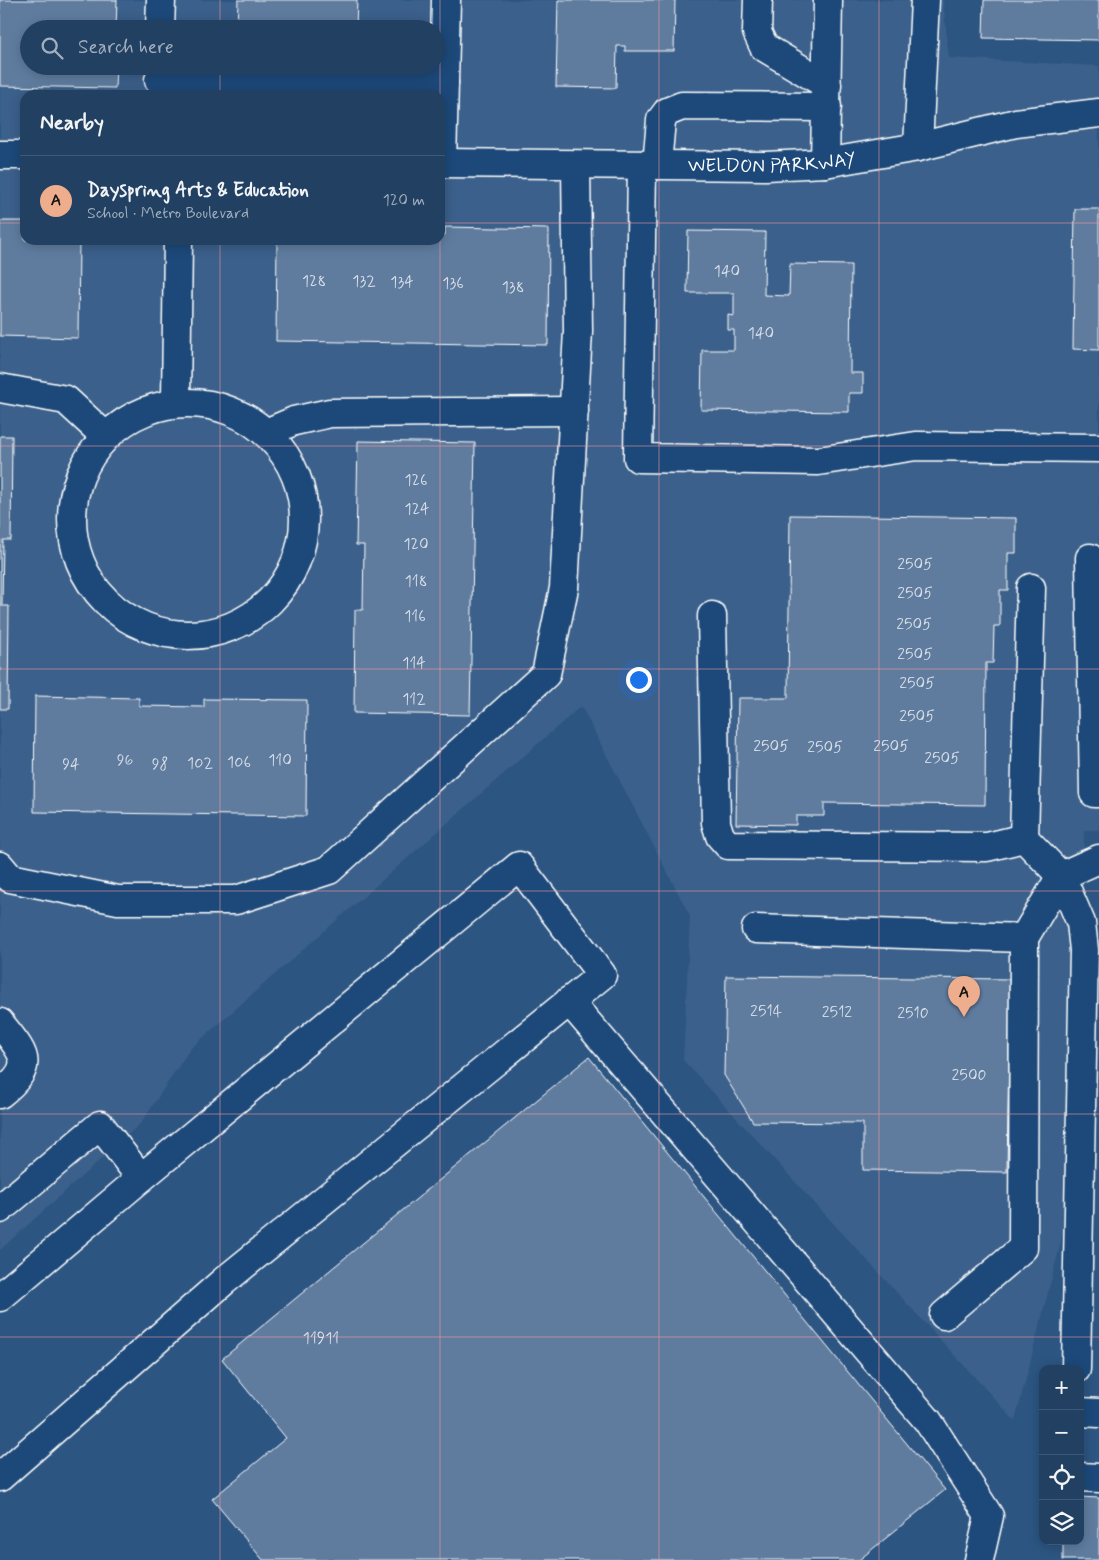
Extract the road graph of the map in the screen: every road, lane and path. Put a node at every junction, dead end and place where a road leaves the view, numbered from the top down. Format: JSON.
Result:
{"nodes":[{"id":1,"x":161,"y":0,"type":"edge"},
{"id":2,"x":446,"y":0,"type":"edge"},
{"id":3,"x":758,"y":0,"type":"edge"},
{"id":4,"x":828,"y":0,"type":"edge"},
{"id":5,"x":925,"y":0,"type":"edge"},
{"id":6,"x":160,"y":20,"type":"edge"},
{"id":7,"x":445,"y":42,"type":"edge"},
{"id":8,"x":444,"y":75,"type":"edge"},
{"id":9,"x":159,"y":80,"type":"edge"},
{"id":10,"x":444,"y":83,"type":"junction"},
{"id":11,"x":444,"y":90,"type":"edge"},
{"id":12,"x":827,"y":96,"type":"junction"},
{"id":13,"x":1099,"y":113,"type":"edge"},
{"id":14,"x":918,"y":147,"type":"junction"},
{"id":15,"x":0,"y":155,"type":"edge"},
{"id":16,"x":20,"y":155,"type":"edge"},
{"id":17,"x":445,"y":163,"type":"edge"},
{"id":18,"x":825,"y":163,"type":"junction"},
{"id":19,"x":576,"y":165,"type":"junction"},
{"id":20,"x":650,"y":165,"type":"junction"},
{"id":21,"x":178,"y":245,"type":"edge"},
{"id":22,"x":0,"y":388,"type":"edge"},
{"id":23,"x":176,"y":402,"type":"junction"},
{"id":24,"x":574,"y":411,"type":"junction"},
{"id":25,"x":266,"y":433,"type":"junction"},
{"id":26,"x":105,"y":436,"type":"junction"},
{"id":27,"x":1099,"y":448,"type":"edge"},
{"id":28,"x":1090,"y":558,"type":"dead end"},
{"id":29,"x":1031,"y":588,"type":"dead end"},
{"id":30,"x":712,"y":616,"type":"dead end"},
{"id":31,"x":1099,"y":793,"type":"edge"},
{"id":32,"x":1024,"y":838,"type":"junction"},
{"id":33,"x":1099,"y":858,"type":"edge"},
{"id":34,"x":0,"y":866,"type":"edge"},
{"id":35,"x":1061,"y":876,"type":"junction"},
{"id":36,"x":756,"y":929,"type":"dead end"},
{"id":37,"x":1024,"y":938,"type":"junction"},
{"id":38,"x":569,"y":1001,"type":"junction"},
{"id":39,"x":0,"y":1023,"type":"edge"},
{"id":40,"x":0,"y":1094,"type":"edge"},
{"id":41,"x":141,"y":1178,"type":"junction"},
{"id":42,"x":0,"y":1209,"type":"edge"},
{"id":43,"x":0,"y":1297,"type":"edge"},
{"id":44,"x":944,"y":1315,"type":"dead end"},
{"id":45,"x":1076,"y":1365,"type":"edge"},
{"id":46,"x":1084,"y":1412,"type":"edge"},
{"id":47,"x":1099,"y":1413,"type":"edge"},
{"id":48,"x":0,"y":1477,"type":"edge"},
{"id":49,"x":1084,"y":1477,"type":"edge"},
{"id":50,"x":1099,"y":1478,"type":"edge"},
{"id":51,"x":979,"y":1560,"type":"edge"}],
"edges":[{"from":1,"to":6,"type":"street"},
{"from":2,"to":7,"type":"street"},
{"from":3,"to":12,"type":"street"},
{"from":4,"to":12,"type":"street"},
{"from":5,"to":14,"type":"street"},
{"from":8,"to":10,"type":"street"},
{"from":9,"to":10,"type":"street"},
{"from":10,"to":11,"type":"street"},
{"from":12,"to":18,"type":"street"},
{"from":12,"to":20,"type":"street"},
{"from":13,"to":14,"type":"street","name":"WELDON PARKWAY"},
{"from":14,"to":18,"type":"street","name":"WELDON PARKWAY"},
{"from":15,"to":16,"type":"street"},
{"from":17,"to":19,"type":"street","name":"WELDON PARKWAY"},
{"from":18,"to":20,"type":"street","name":"WELDON PARKWAY"},
{"from":19,"to":20,"type":"street","name":"WELDON PARKWAY"},
{"from":19,"to":24,"type":"street"},
{"from":20,"to":27,"type":"street"},
{"from":21,"to":23,"type":"street"},
{"from":22,"to":26,"type":"street"},
{"from":23,"to":25,"type":"street"},
{"from":23,"to":26,"type":"street"},
{"from":24,"to":25,"type":"street"},
{"from":24,"to":34,"type":"street"},
{"from":25,"to":26,"type":"street"},
{"from":28,"to":31,"type":"street"},
{"from":29,"to":32,"type":"street"},
{"from":30,"to":32,"type":"street"},
{"from":32,"to":35,"type":"street"},
{"from":33,"to":35,"type":"street"},
{"from":35,"to":37,"type":"street"},
{"from":35,"to":45,"type":"street"},
{"from":36,"to":37,"type":"street"},
{"from":37,"to":44,"type":"street"},
{"from":38,"to":41,"type":"street"},
{"from":38,"to":48,"type":"street"},
{"from":38,"to":51,"type":"street"},
{"from":39,"to":40,"type":"street"},
{"from":41,"to":42,"type":"street"},
{"from":41,"to":43,"type":"street"},
{"from":46,"to":47,"type":"street"},
{"from":49,"to":50,"type":"street"}]}
